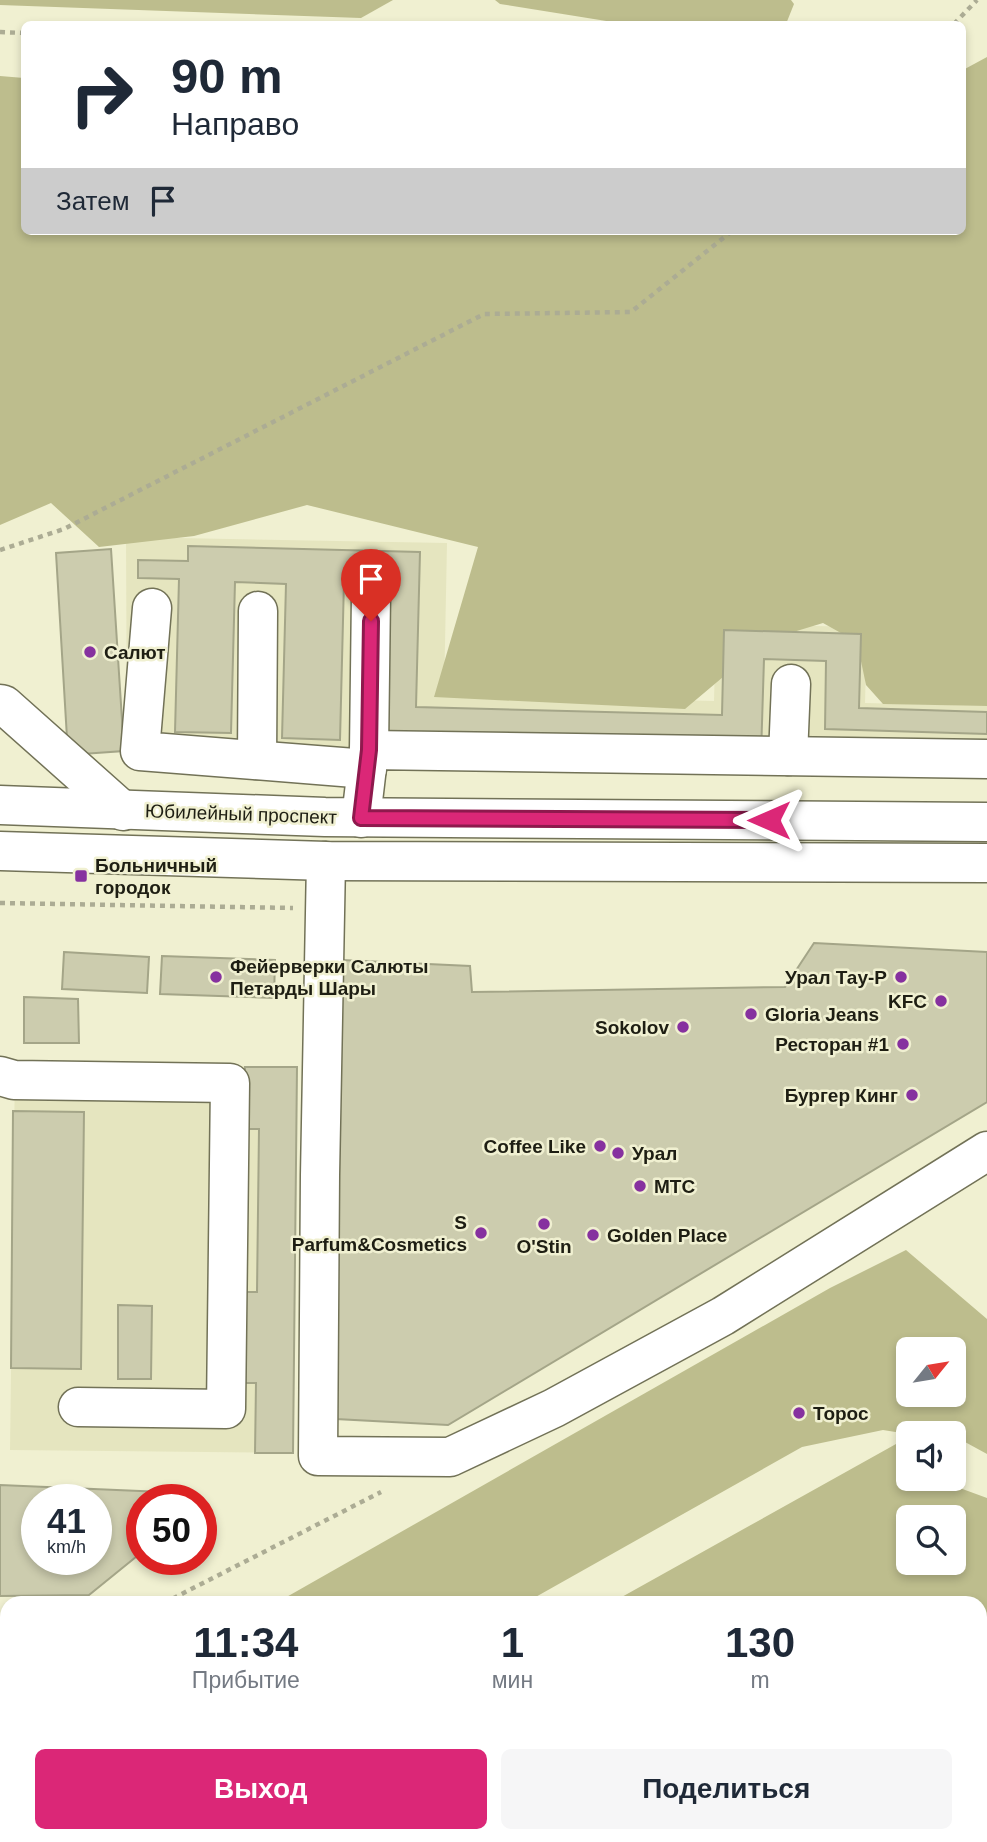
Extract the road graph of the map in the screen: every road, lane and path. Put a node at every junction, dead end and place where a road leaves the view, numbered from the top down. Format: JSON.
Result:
{"nodes":[{"id":1,"x":976,"y":0,"type":"edge"},
{"id":2,"x":957,"y":21,"type":"edge"},
{"id":3,"x":0,"y":32,"type":"edge"},
{"id":4,"x":21,"y":33,"type":"edge"},
{"id":5,"x":727,"y":235,"type":"edge"},
{"id":6,"x":0,"y":550,"type":"edge"},
{"id":7,"x":371,"y":596,"type":"dead end"},
{"id":8,"x":152,"y":608,"type":"dead end"},
{"id":9,"x":258,"y":611,"type":"dead end"},
{"id":10,"x":791,"y":684,"type":"dead end"},
{"id":11,"x":0,"y":704,"type":"edge"},
{"id":12,"x":788,"y":756,"type":"junction"},
{"id":13,"x":987,"y":759,"type":"edge"},
{"id":14,"x":257,"y":760,"type":"junction"},
{"id":15,"x":368,"y":760,"type":"junction"},
{"id":16,"x":0,"y":805,"type":"edge"},
{"id":17,"x":123,"y":811,"type":"junction"},
{"id":18,"x":361,"y":818,"type":"junction"},
{"id":19,"x":987,"y":822,"type":"edge"},
{"id":20,"x":0,"y":850,"type":"edge"},
{"id":21,"x":326,"y":861,"type":"junction"},
{"id":22,"x":987,"y":863,"type":"edge"},
{"id":23,"x":0,"y":903,"type":"edge"},
{"id":24,"x":324,"y":909,"type":"junction"},
{"id":25,"x":0,"y":1076,"type":"edge"},
{"id":26,"x":987,"y":1151,"type":"edge"},
{"id":27,"x":78,"y":1407,"type":"dead end"},
{"id":28,"x":387,"y":1489,"type":"dead end"},
{"id":29,"x":178,"y":1596,"type":"edge"}],
"edges":[{"from":1,"to":2,"type":"path"},
{"from":3,"to":4,"type":"path"},
{"from":5,"to":6,"type":"path"},
{"from":7,"to":15,"type":"main road"},
{"from":8,"to":14,"type":"main road"},
{"from":9,"to":14,"type":"main road"},
{"from":10,"to":12,"type":"main road"},
{"from":11,"to":17,"type":"main road"},
{"from":12,"to":13,"type":"main road"},
{"from":12,"to":15,"type":"main road"},
{"from":14,"to":15,"type":"main road"},
{"from":15,"to":18,"type":"main road"},
{"from":16,"to":17,"type":"main road","name":"Юбилейный проспект"},
{"from":17,"to":18,"type":"main road","name":"Юбилейный проспект"},
{"from":18,"to":19,"type":"main road","name":"Юбилейный проспект"},
{"from":20,"to":21,"type":"main road"},
{"from":21,"to":22,"type":"main road"},
{"from":21,"to":24,"type":"main road"},
{"from":23,"to":24,"type":"path"},
{"from":24,"to":26,"type":"main road"},
{"from":25,"to":27,"type":"main road"},
{"from":28,"to":29,"type":"path"}]}
